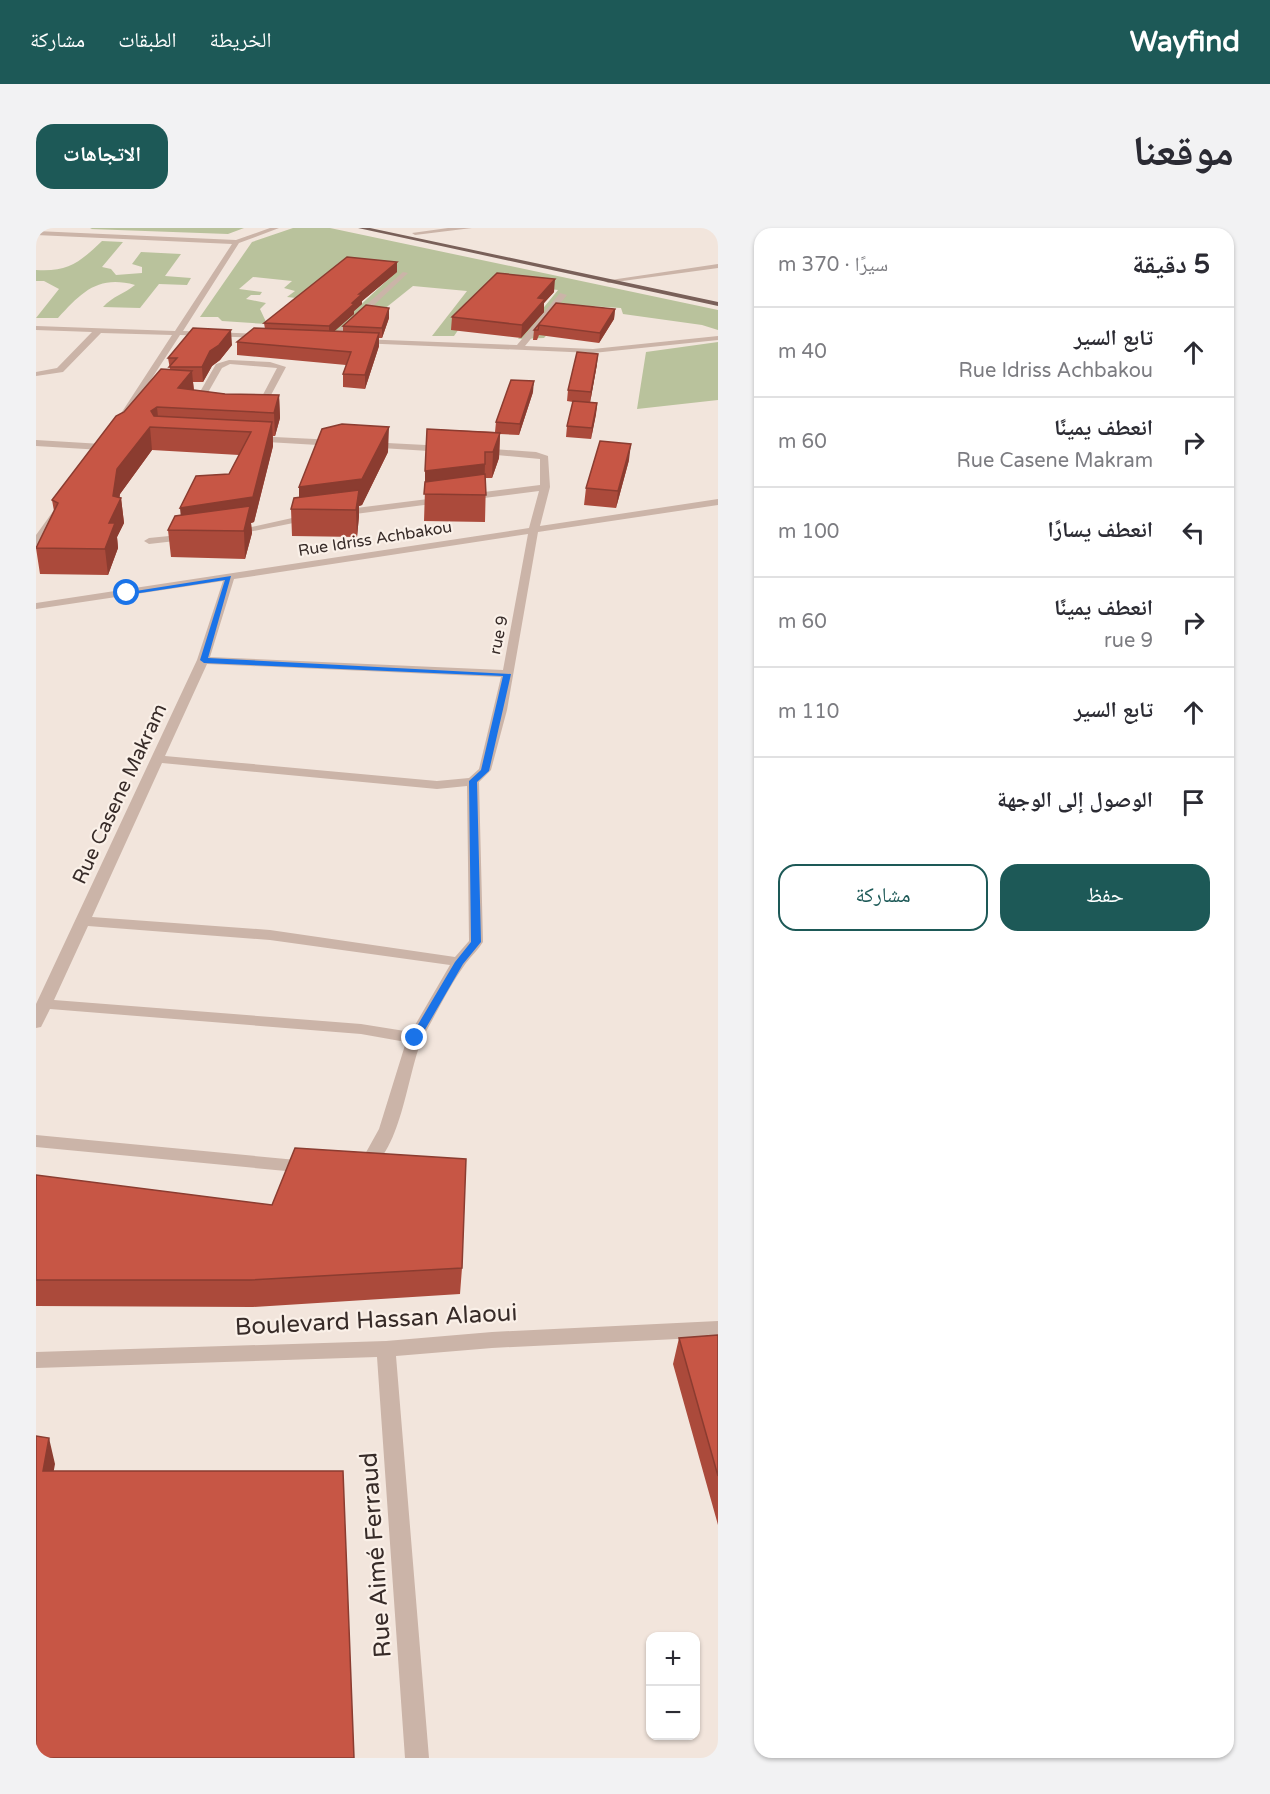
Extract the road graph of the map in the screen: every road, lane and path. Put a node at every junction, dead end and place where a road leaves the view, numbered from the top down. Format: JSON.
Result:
{"nodes":[{"id":1,"x":80,"y":228,"type":"edge"},
{"id":2,"x":276,"y":228,"type":"edge"},
{"id":3,"x":361,"y":228,"type":"edge"},
{"id":4,"x":393,"y":228,"type":"edge"},
{"id":5,"x":469,"y":228,"type":"edge"},
{"id":6,"x":415,"y":233,"type":"junction"},
{"id":7,"x":36,"y":234,"type":"edge"},
{"id":8,"x":59,"y":234,"type":"junction"},
{"id":9,"x":237,"y":242,"type":"junction"},
{"id":10,"x":718,"y":266,"type":"edge"},
{"id":11,"x":405,"y":273,"type":"dead end"},
{"id":12,"x":622,"y":277,"type":"junction"},
{"id":13,"x":608,"y":280,"type":"junction"},
{"id":14,"x":563,"y":295,"type":"dead end"},
{"id":15,"x":718,"y":297,"type":"edge"},
{"id":16,"x":718,"y":304,"type":"edge"},
{"id":17,"x":36,"y":327,"type":"edge"},
{"id":18,"x":99,"y":330,"type":"junction"},
{"id":19,"x":179,"y":333,"type":"junction"},
{"id":20,"x":274,"y":337,"type":"edge"},
{"id":21,"x":718,"y":338,"type":"edge"},
{"id":22,"x":321,"y":339,"type":"edge"},
{"id":23,"x":333,"y":339,"type":"junction"},
{"id":24,"x":519,"y":348,"type":"junction"},
{"id":25,"x":36,"y":374,"type":"edge"},
{"id":26,"x":200,"y":380,"type":"edge"},
{"id":27,"x":210,"y":381,"type":"junction"},
{"id":28,"x":194,"y":388,"type":"edge"},
{"id":29,"x":205,"y":389,"type":"junction"},
{"id":30,"x":114,"y":430,"type":"edge"},
{"id":31,"x":108,"y":438,"type":"edge"},
{"id":32,"x":239,"y":438,"type":"edge"},
{"id":33,"x":320,"y":442,"type":"junction"},
{"id":34,"x":36,"y":443,"type":"edge"},
{"id":35,"x":342,"y":444,"type":"edge"},
{"id":36,"x":354,"y":444,"type":"edge"},
{"id":37,"x":102,"y":447,"type":"junction"},
{"id":38,"x":456,"y":450,"type":"edge"},
{"id":39,"x":468,"y":451,"type":"edge"},
{"id":40,"x":315,"y":453,"type":"edge"},
{"id":41,"x":96,"y":456,"type":"edge"},
{"id":42,"x":545,"y":487,"type":"junction"},
{"id":43,"x":66,"y":499,"type":"edge"},
{"id":44,"x":718,"y":501,"type":"edge"},
{"id":45,"x":295,"y":509,"type":"edge"},
{"id":46,"x":290,"y":520,"type":"junction"},
{"id":47,"x":534,"y":529,"type":"junction"},
{"id":48,"x":227,"y":533,"type":"edge"},
{"id":49,"x":198,"y":536,"type":"edge"},
{"id":50,"x":149,"y":541,"type":"dead end"},
{"id":51,"x":36,"y":542,"type":"edge"},
{"id":52,"x":229,"y":577,"type":"junction"},
{"id":53,"x":36,"y":606,"type":"edge"},
{"id":54,"x":204,"y":660,"type":"junction"},
{"id":55,"x":507,"y":674,"type":"junction"},
{"id":56,"x":158,"y":759,"type":"junction"},
{"id":57,"x":473,"y":781,"type":"junction"},
{"id":58,"x":83,"y":921,"type":"junction"},
{"id":59,"x":459,"y":962,"type":"junction"},
{"id":60,"x":39,"y":1015,"type":"edge"},
{"id":61,"x":415,"y":1038,"type":"junction"},
{"id":62,"x":36,"y":1141,"type":"edge"},
{"id":63,"x":327,"y":1168,"type":"edge"},
{"id":64,"x":348,"y":1168,"type":"edge"},
{"id":65,"x":718,"y":1329,"type":"edge"},
{"id":66,"x":386,"y":1348,"type":"junction"},
{"id":67,"x":36,"y":1360,"type":"edge"},
{"id":68,"x":417,"y":1758,"type":"edge"}],
"edges":[{"from":1,"to":8,"type":"street"},
{"from":2,"to":9,"type":"street"},
{"from":3,"to":13,"type":"main road"},
{"from":4,"to":6,"type":"main road"},
{"from":5,"to":6,"type":"street"},
{"from":6,"to":12,"type":"main road"},
{"from":7,"to":8,"type":"street"},
{"from":8,"to":9,"type":"street"},
{"from":9,"to":19,"type":"street"},
{"from":10,"to":12,"type":"street"},
{"from":11,"to":23,"type":"street"},
{"from":12,"to":13,"type":"street"},
{"from":12,"to":15,"type":"main road"},
{"from":13,"to":16,"type":"main road"},
{"from":14,"to":24,"type":"street"},
{"from":17,"to":18,"type":"street"},
{"from":18,"to":19,"type":"street"},
{"from":18,"to":25,"type":"street"},
{"from":19,"to":20,"type":"street"},
{"from":19,"to":30,"type":"street"},
{"from":21,"to":24,"type":"street"},
{"from":22,"to":23,"type":"street"},
{"from":23,"to":24,"type":"street"},
{"from":26,"to":27,"type":"street"},
{"from":27,"to":29,"type":"street"},
{"from":27,"to":29,"type":"street"},
{"from":28,"to":29,"type":"street"},
{"from":31,"to":37,"type":"street"},
{"from":32,"to":33,"type":"street"},
{"from":33,"to":35,"type":"street"},
{"from":33,"to":40,"type":"street"},
{"from":34,"to":37,"type":"street"},
{"from":36,"to":38,"type":"street"},
{"from":37,"to":41,"type":"street"},
{"from":39,"to":42,"type":"street","name":"rue 9"},
{"from":42,"to":46,"type":"street"},
{"from":42,"to":47,"type":"street","name":"rue 9"},
{"from":43,"to":51,"type":"street"},
{"from":44,"to":47,"type":"street","name":"Rue Idriss Achbakou"},
{"from":45,"to":46,"type":"street"},
{"from":46,"to":48,"type":"street"},
{"from":47,"to":52,"type":"street","name":"Rue Idriss Achbakou"},
{"from":47,"to":55,"type":"street","name":"rue 9"},
{"from":49,"to":50,"type":"street"},
{"from":52,"to":53,"type":"street","name":"Rue Idriss Achbakou"},
{"from":52,"to":54,"type":"street","name":"Rue Casene Makram"},
{"from":54,"to":55,"type":"street"},
{"from":54,"to":56,"type":"street","name":"Rue Casene Makram"},
{"from":55,"to":57,"type":"street","name":"rue 9"},
{"from":56,"to":57,"type":"street"},
{"from":56,"to":58,"type":"street","name":"Rue Casene Makram"},
{"from":57,"to":59,"type":"street"},
{"from":58,"to":59,"type":"street"},
{"from":58,"to":60,"type":"street","name":"Rue Casene Makram"},
{"from":59,"to":61,"type":"street"},
{"from":60,"to":61,"type":"street"},
{"from":61,"to":64,"type":"street"},
{"from":62,"to":63,"type":"street"},
{"from":65,"to":66,"type":"street","name":"Boulevard Hassan Alaoui"},
{"from":66,"to":67,"type":"street","name":"Boulevard Hassan Alaoui"},
{"from":66,"to":68,"type":"street","name":"Rue Aimé Ferraud"}]}
